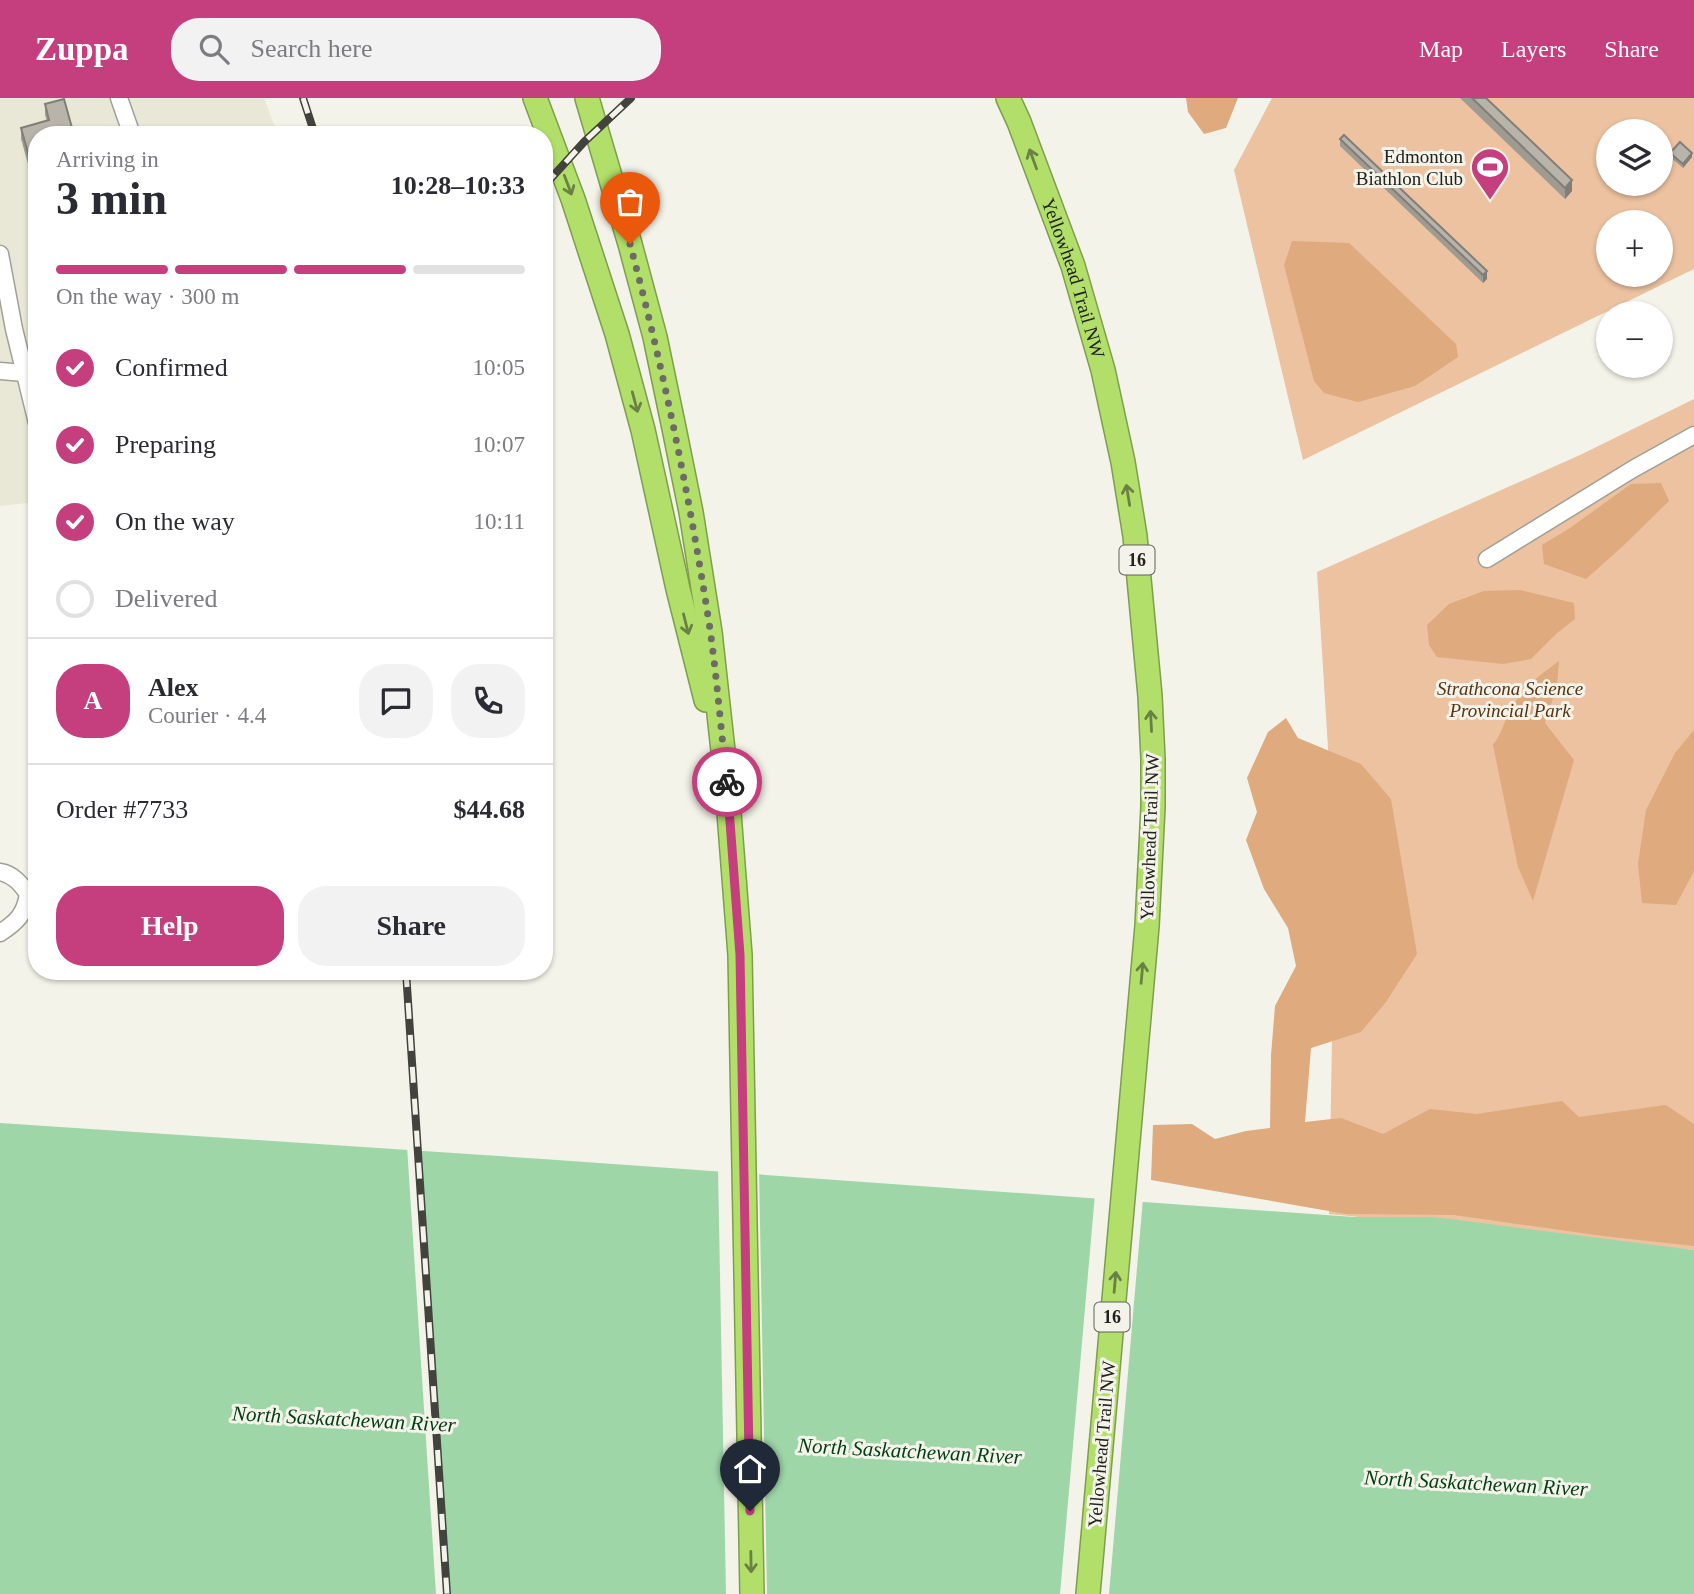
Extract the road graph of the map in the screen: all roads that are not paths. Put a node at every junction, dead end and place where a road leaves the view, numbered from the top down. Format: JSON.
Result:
{"nodes":[{"id":1,"x":119,"y":98,"type":"edge"},
{"id":2,"x":535,"y":98,"type":"edge"},
{"id":3,"x":587,"y":98,"type":"edge"},
{"id":4,"x":1008,"y":98,"type":"edge"},
{"id":5,"x":129,"y":126,"type":"edge"},
{"id":6,"x":546,"y":126,"type":"edge"},
{"id":7,"x":553,"y":146,"type":"edge"},
{"id":8,"x":0,"y":254,"type":"edge"},
{"id":9,"x":0,"y":371,"type":"edge"},
{"id":10,"x":24,"y":373,"type":"junction"},
{"id":11,"x":28,"y":388,"type":"edge"},
{"id":12,"x":1694,"y":435,"type":"edge"},
{"id":13,"x":1487,"y":559,"type":"dead end"},
{"id":14,"x":727,"y":787,"type":"junction"},
{"id":15,"x":0,"y":872,"type":"edge"},
{"id":16,"x":0,"y":933,"type":"edge"},
{"id":17,"x":752,"y":1594,"type":"edge"},
{"id":18,"x":1088,"y":1594,"type":"edge"}],
"edges":[{"from":1,"to":5,"type":"lane"},
{"from":2,"to":6,"type":"highway","one_way":true},
{"from":3,"to":14,"type":"highway"},
{"from":18,"to":4,"type":"highway","name":"Yellowhead Trail NW","number":"16","one_way":true},
{"from":7,"to":14,"type":"highway","one_way":true},
{"from":8,"to":10,"type":"lane"},
{"from":9,"to":10,"type":"lane"},
{"from":10,"to":11,"type":"lane"},
{"from":12,"to":13,"type":"lane"},
{"from":14,"to":17,"type":"highway","one_way":true},
{"from":15,"to":16,"type":"lane"}]}
